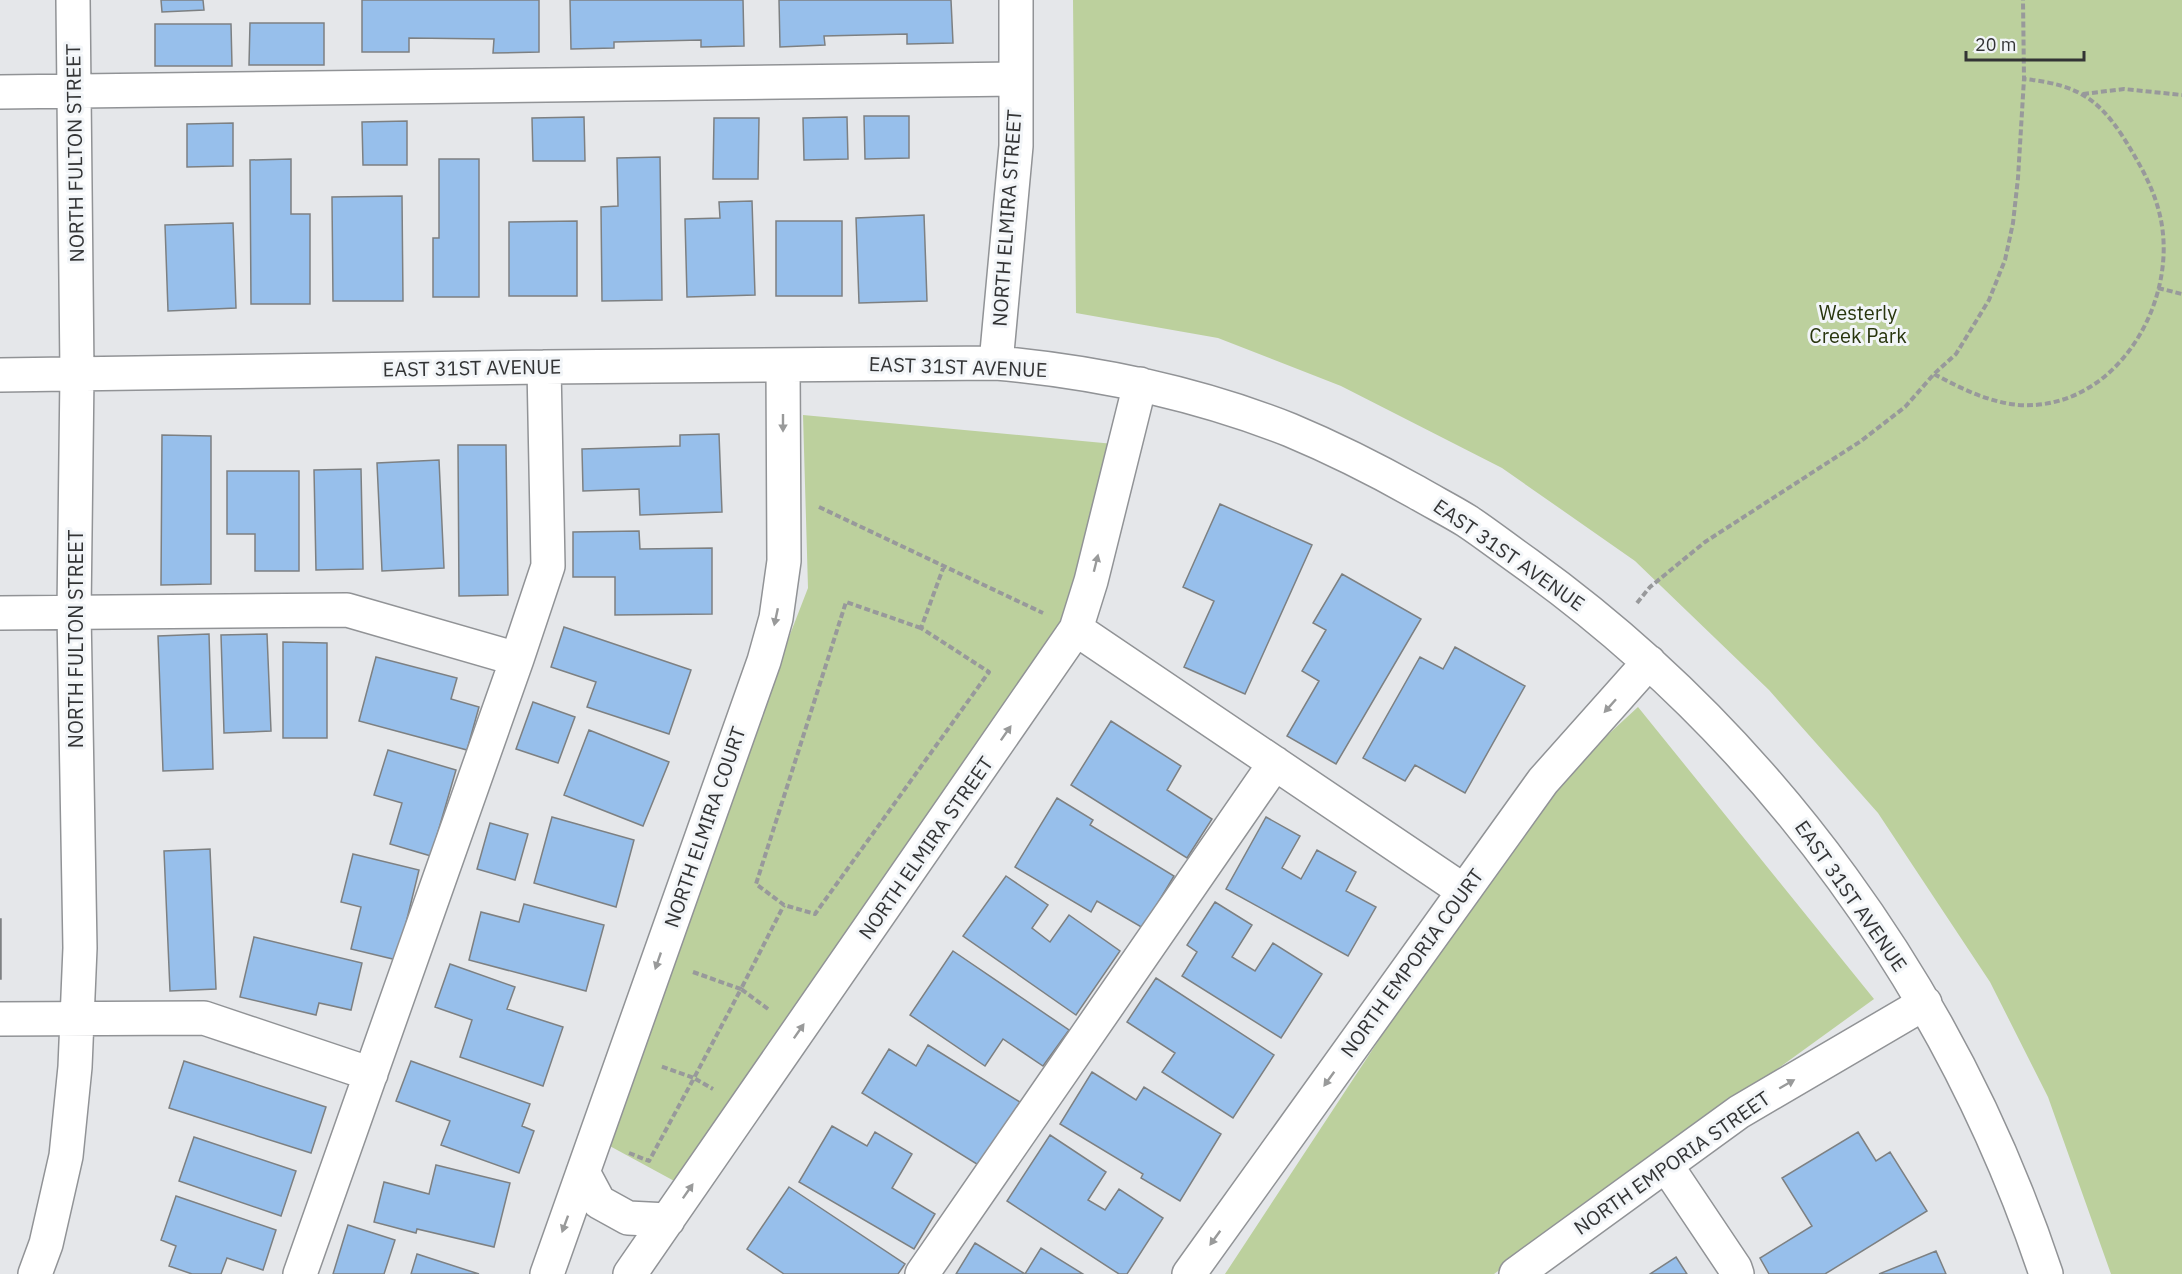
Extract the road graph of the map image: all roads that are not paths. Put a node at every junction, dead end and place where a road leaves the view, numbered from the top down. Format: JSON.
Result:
{"nodes":[{"id":1,"x":73,"y":0,"type":"edge"},
{"id":2,"x":1016,"y":0,"type":"edge"},
{"id":3,"x":1016,"y":79,"type":"junction"},
{"id":4,"x":74,"y":91,"type":"junction"},
{"id":5,"x":0,"y":92,"type":"edge"},
{"id":6,"x":996,"y":363,"type":"junction"},
{"id":7,"x":783,"y":364,"type":"junction"},
{"id":8,"x":544,"y":367,"type":"junction"},
{"id":9,"x":77,"y":374,"type":"junction"},
{"id":10,"x":0,"y":375,"type":"edge"},
{"id":11,"x":1140,"y":384,"type":"junction"},
{"id":12,"x":74,"y":612,"type":"junction"},
{"id":13,"x":0,"y":613,"type":"edge"},
{"id":14,"x":1076,"y":629,"type":"junction"},
{"id":15,"x":517,"y":659,"type":"junction"},
{"id":16,"x":1649,"y":663,"type":"junction"},
{"id":17,"x":1275,"y":763,"type":"junction"},
{"id":18,"x":1464,"y":891,"type":"junction"},
{"id":19,"x":1925,"y":1003,"type":"junction"},
{"id":20,"x":78,"y":1017,"type":"junction"},
{"id":21,"x":0,"y":1019,"type":"edge"},
{"id":22,"x":371,"y":1074,"type":"junction"},
{"id":23,"x":1665,"y":1165,"type":"junction"},
{"id":24,"x":583,"y":1172,"type":"junction"},
{"id":25,"x":668,"y":1220,"type":"junction"},
{"id":26,"x":35,"y":1274,"type":"edge"},
{"id":27,"x":300,"y":1274,"type":"edge"},
{"id":28,"x":547,"y":1274,"type":"edge"},
{"id":29,"x":630,"y":1274,"type":"edge"},
{"id":30,"x":922,"y":1274,"type":"edge"},
{"id":31,"x":1189,"y":1274,"type":"edge"},
{"id":32,"x":1516,"y":1274,"type":"edge"},
{"id":33,"x":1737,"y":1274,"type":"edge"},
{"id":34,"x":2046,"y":1274,"type":"edge"}],
"edges":[{"from":1,"to":4,"type":"street","name":"NORTH FULTON STREET"},
{"from":2,"to":3,"type":"street","name":"NORTH ELMIRA STREET"},
{"from":3,"to":4,"type":"street"},
{"from":3,"to":6,"type":"street","name":"NORTH ELMIRA STREET"},
{"from":4,"to":5,"type":"street"},
{"from":4,"to":9,"type":"street","name":"NORTH FULTON STREET"},
{"from":6,"to":7,"type":"street","name":"EAST 31ST AVENUE"},
{"from":6,"to":11,"type":"street","name":"EAST 31ST AVENUE"},
{"from":7,"to":8,"type":"street","name":"EAST 31ST AVENUE"},
{"from":7,"to":24,"type":"street","name":"NORTH ELMIRA COURT","one_way":true},
{"from":8,"to":9,"type":"street","name":"EAST 31ST AVENUE"},
{"from":8,"to":15,"type":"street"},
{"from":9,"to":10,"type":"street","name":"EAST 31ST AVENUE"},
{"from":9,"to":12,"type":"street","name":"NORTH FULTON STREET"},
{"from":14,"to":11,"type":"street","name":"NORTH ELMIRA STREET","one_way":true},
{"from":11,"to":16,"type":"street","name":"EAST 31ST AVENUE"},
{"from":12,"to":13,"type":"street"},
{"from":12,"to":15,"type":"street"},
{"from":12,"to":20,"type":"street","name":"NORTH FULTON STREET"},
{"from":14,"to":17,"type":"street"},
{"from":25,"to":14,"type":"street","name":"NORTH ELMIRA STREET","one_way":true},
{"from":15,"to":22,"type":"street"},
{"from":16,"to":18,"type":"street","name":"NORTH EMPORIA COURT","one_way":true},
{"from":16,"to":19,"type":"street","name":"EAST 31ST AVENUE"},
{"from":17,"to":18,"type":"street"},
{"from":17,"to":30,"type":"street"},
{"from":18,"to":31,"type":"street","name":"NORTH EMPORIA COURT","one_way":true},
{"from":23,"to":19,"type":"street","name":"NORTH EMPORIA STREET","one_way":true},
{"from":19,"to":34,"type":"street","name":"EAST 31ST AVENUE"},
{"from":20,"to":21,"type":"street"},
{"from":20,"to":22,"type":"street"},
{"from":20,"to":26,"type":"street","name":"NORTH FULTON STREET"},
{"from":22,"to":27,"type":"street"},
{"from":23,"to":32,"type":"street","name":"NORTH EMPORIA STREET"},
{"from":23,"to":33,"type":"street"},
{"from":24,"to":25,"type":"street"},
{"from":24,"to":28,"type":"street","name":"NORTH ELMIRA COURT","one_way":true},
{"from":25,"to":29,"type":"street","name":"NORTH ELMIRA STREET"}]}
